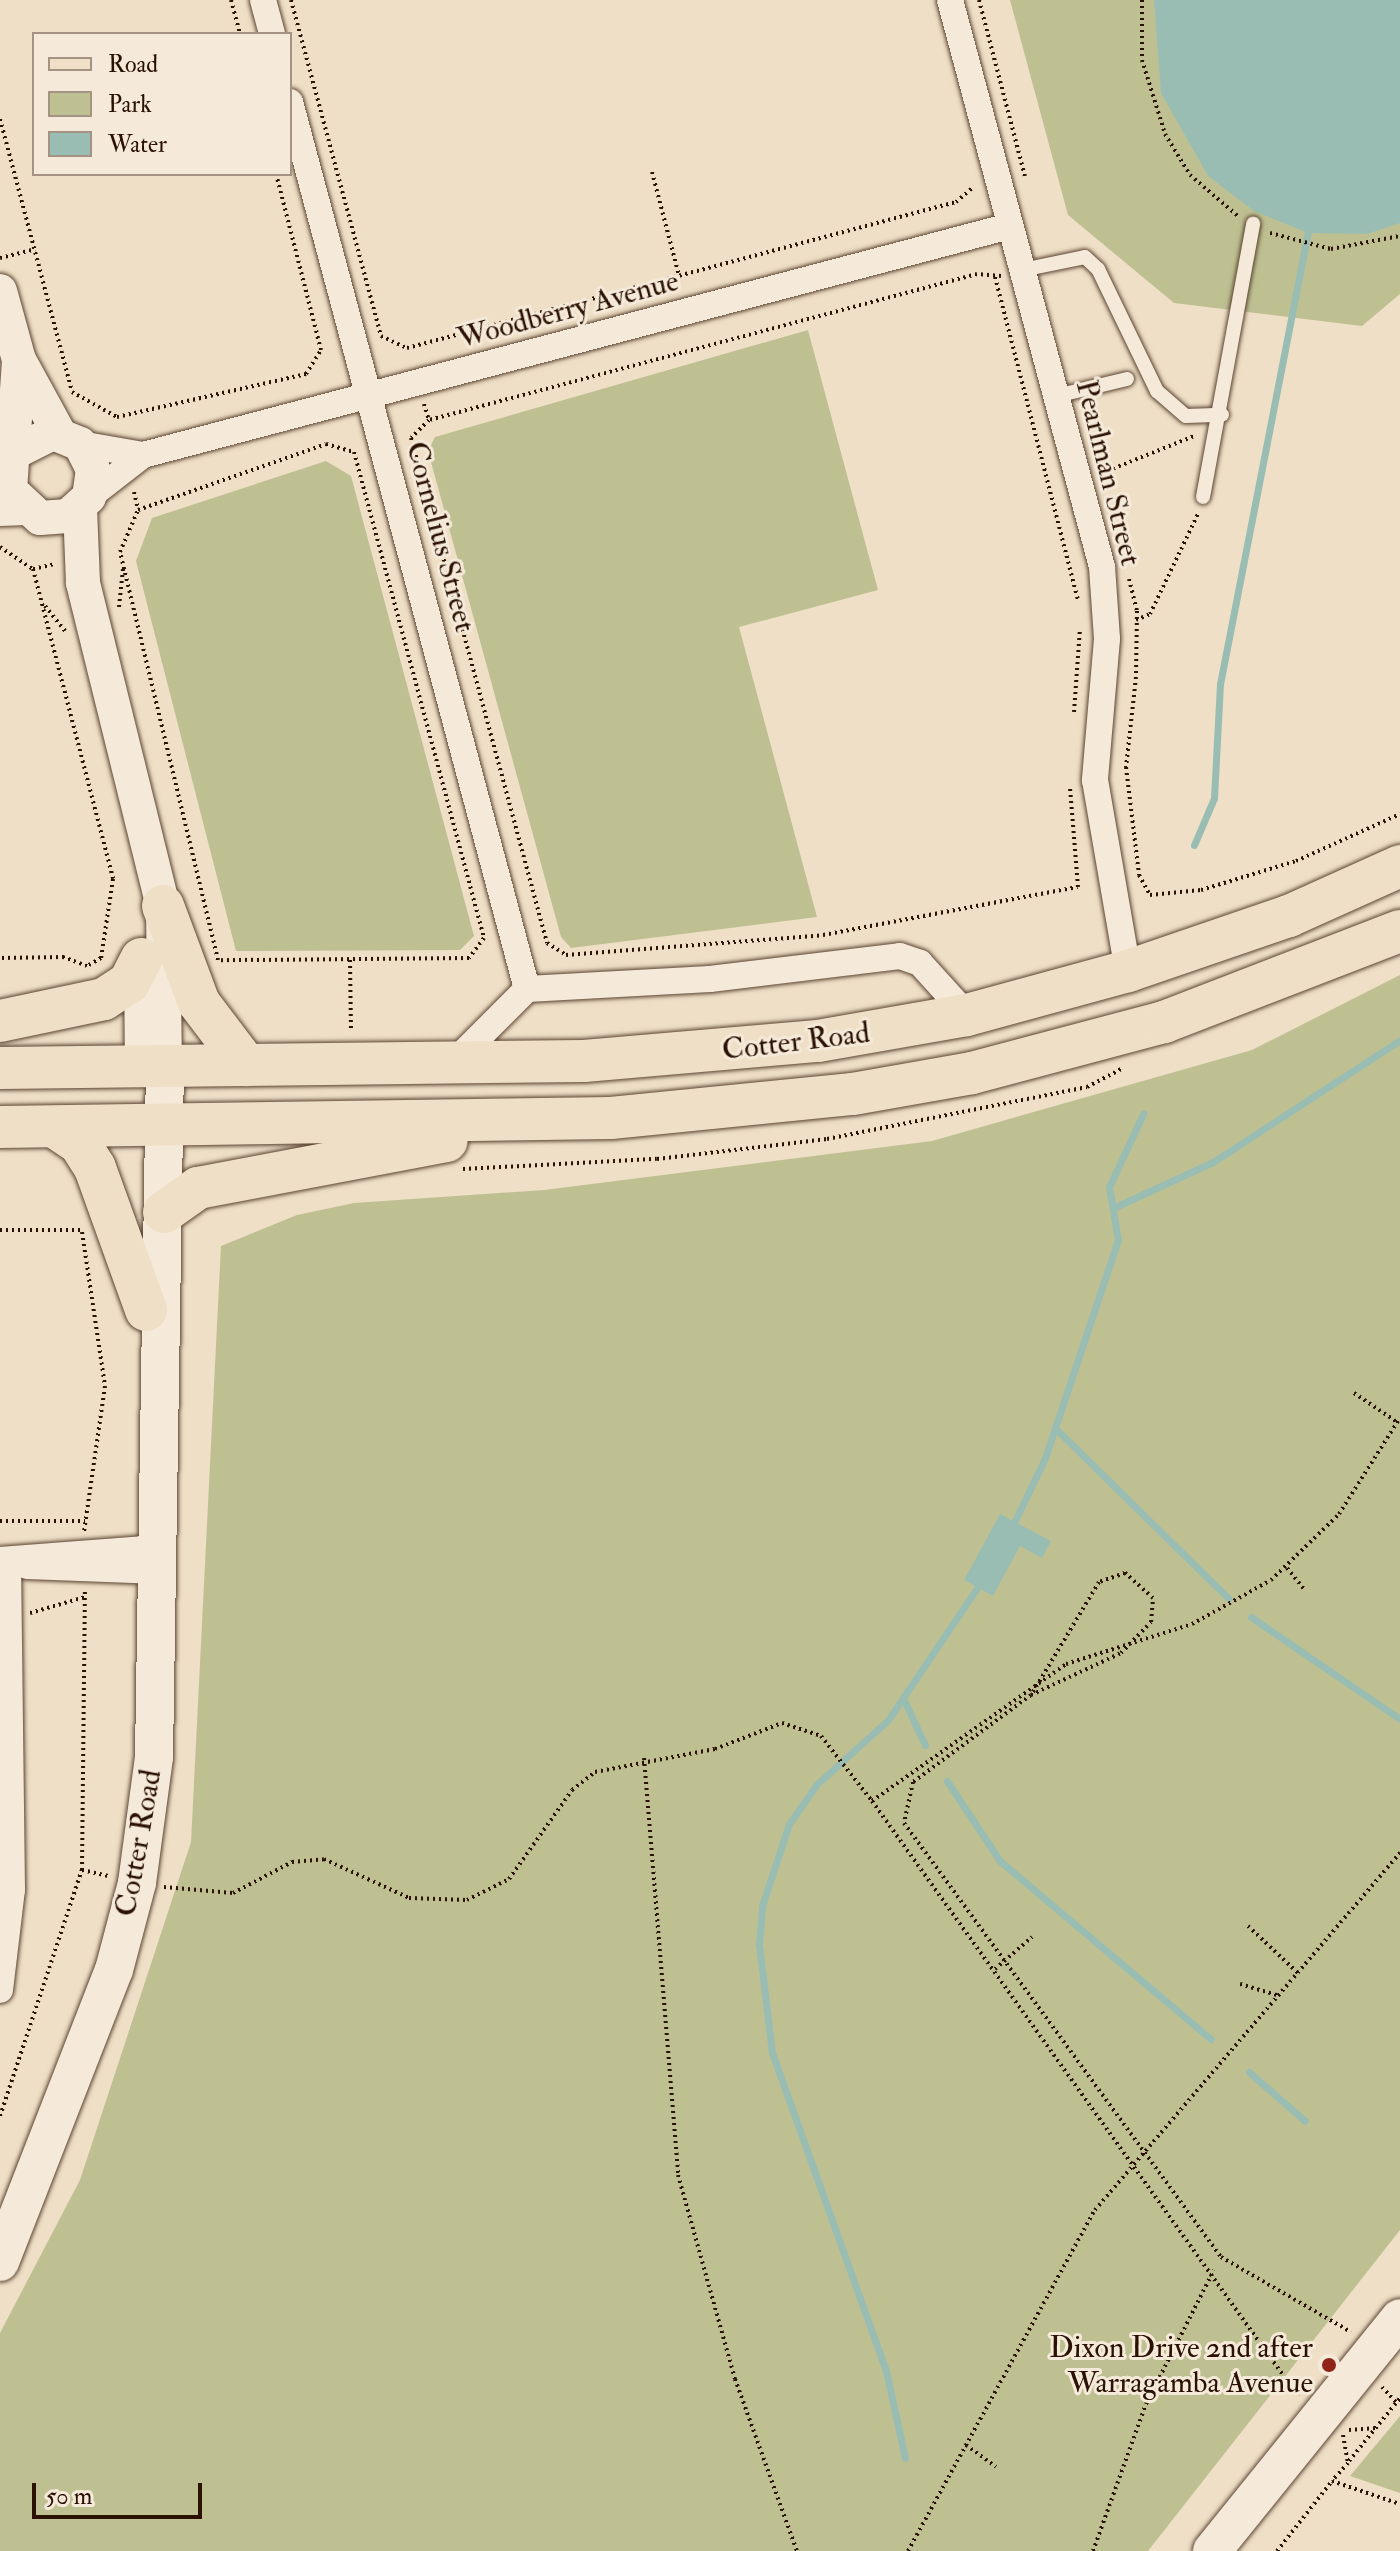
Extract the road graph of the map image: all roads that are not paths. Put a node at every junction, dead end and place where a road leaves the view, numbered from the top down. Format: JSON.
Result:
{"nodes":[{"id":1,"x":263,"y":0,"type":"edge"},
{"id":2,"x":950,"y":0,"type":"edge"},
{"id":3,"x":271,"y":32,"type":"edge"},
{"id":4,"x":292,"y":109,"type":"edge"},
{"id":5,"x":1253,"y":224,"type":"road end"},
{"id":6,"x":1010,"y":226,"type":"junction"},
{"id":7,"x":1022,"y":270,"type":"junction"},
{"id":8,"x":0,"y":291,"type":"edge"},
{"id":9,"x":19,"y":360,"type":"junction"},
{"id":10,"x":1127,"y":379,"type":"dead end"},
{"id":11,"x":369,"y":396,"type":"junction"},
{"id":12,"x":1056,"y":396,"type":"junction"},
{"id":13,"x":1222,"y":415,"type":"junction"},
{"id":14,"x":70,"y":440,"type":"junction"},
{"id":15,"x":143,"y":455,"type":"junction"},
{"id":16,"x":9,"y":461,"type":"edge"},
{"id":17,"x":1203,"y":497,"type":"road end"},
{"id":18,"x":84,"y":503,"type":"junction"},
{"id":19,"x":22,"y":514,"type":"edge"},
{"id":20,"x":83,"y":583,"type":"junction"},
{"id":21,"x":152,"y":841,"type":"junction"},
{"id":22,"x":1400,"y":866,"type":"edge"},
{"id":23,"x":163,"y":906,"type":"junction"},
{"id":24,"x":1400,"y":931,"type":"edge"},
{"id":25,"x":141,"y":959,"type":"junction"},
{"id":26,"x":1128,"y":971,"type":"junction"},
{"id":27,"x":527,"y":989,"type":"junction"},
{"id":28,"x":967,"y":1015,"type":"junction"},
{"id":29,"x":0,"y":1021,"type":"edge"},
{"id":30,"x":454,"y":1062,"type":"junction"},
{"id":31,"x":246,"y":1065,"type":"junction"},
{"id":32,"x":154,"y":1066,"type":"junction"},
{"id":33,"x":0,"y":1068,"type":"edge"},
{"id":34,"x":931,"y":1082,"type":"junction"},
{"id":35,"x":154,"y":1126,"type":"junction"},
{"id":36,"x":0,"y":1127,"type":"edge"},
{"id":37,"x":55,"y":1127,"type":"junction"},
{"id":38,"x":164,"y":1212,"type":"junction"},
{"id":39,"x":146,"y":1310,"type":"junction"},
{"id":40,"x":158,"y":1401,"type":"junction"},
{"id":41,"x":160,"y":1559,"type":"junction"},
{"id":42,"x":4,"y":1560,"type":"edge"},
{"id":43,"x":0,"y":1990,"type":"edge"},
{"id":44,"x":0,"y":2262,"type":"edge"},
{"id":45,"x":1388,"y":2332,"type":"edge"},
{"id":46,"x":1212,"y":2551,"type":"edge"}],
"edges":[{"from":1,"to":3,"type":"street"},
{"from":2,"to":6,"type":"street","name":"Pearlman Street"},
{"from":4,"to":11,"type":"street","name":"Cornelius Street"},
{"from":5,"to":13,"type":"lane"},
{"from":6,"to":7,"type":"street","name":"Pearlman Street"},
{"from":6,"to":11,"type":"street","name":"Woodberry Avenue"},
{"from":7,"to":12,"type":"street","name":"Pearlman Street"},
{"from":7,"to":13,"type":"lane"},
{"from":8,"to":9,"type":"street"},
{"from":9,"to":14,"type":"street"},
{"from":9,"to":16,"type":"street"},
{"from":10,"to":12,"type":"lane"},
{"from":11,"to":15,"type":"street","name":"Woodberry Avenue"},
{"from":11,"to":27,"type":"street","name":"Cornelius Street"},
{"from":12,"to":26,"type":"street","name":"Pearlman Street"},
{"from":13,"to":17,"type":"lane"},
{"from":14,"to":15,"type":"street","name":"Woodberry Avenue"},
{"from":14,"to":16,"type":"street"},
{"from":14,"to":18,"type":"street"},
{"from":15,"to":18,"type":"street","name":"Woodberry Avenue"},
{"from":16,"to":19,"type":"street"},
{"from":18,"to":19,"type":"street"},
{"from":18,"to":20,"type":"street"},
{"from":19,"to":20,"type":"street"},
{"from":20,"to":21,"type":"street"},
{"from":21,"to":23,"type":"street"},
{"from":21,"to":25,"type":"street"},
{"from":22,"to":26,"type":"main road","name":"Cotter Road"},
{"from":23,"to":31,"type":"main road"},
{"from":23,"to":32,"type":"street"},
{"from":24,"to":34,"type":"main road","name":"Cotter Road"},
{"from":25,"to":29,"type":"main road"},
{"from":25,"to":32,"type":"street"},
{"from":26,"to":28,"type":"main road","name":"Cotter Road"},
{"from":27,"to":28,"type":"street"},
{"from":27,"to":30,"type":"street"},
{"from":28,"to":30,"type":"main road","name":"Cotter Road"},
{"from":30,"to":31,"type":"main road","name":"Cotter Road"},
{"from":31,"to":32,"type":"main road","name":"Cotter Road"},
{"from":32,"to":33,"type":"main road"},
{"from":32,"to":35,"type":"main road","name":"Cotter Road"},
{"from":34,"to":35,"type":"main road","name":"Cotter Road"},
{"from":34,"to":38,"type":"main road"},
{"from":35,"to":37,"type":"main road"},
{"from":35,"to":38,"type":"main road","name":"Cotter Road"},
{"from":35,"to":39,"type":"main road","name":"Cotter Road"},
{"from":36,"to":37,"type":"main road"},
{"from":37,"to":39,"type":"main road"},
{"from":38,"to":40,"type":"main road","name":"Cotter Road"},
{"from":39,"to":40,"type":"main road","name":"Cotter Road"},
{"from":40,"to":41,"type":"main road","name":"Cotter Road"},
{"from":41,"to":42,"type":"street"},
{"from":41,"to":44,"type":"main road","name":"Cotter Road"},
{"from":42,"to":43,"type":"street"},
{"from":45,"to":46,"type":"main road"}]}
